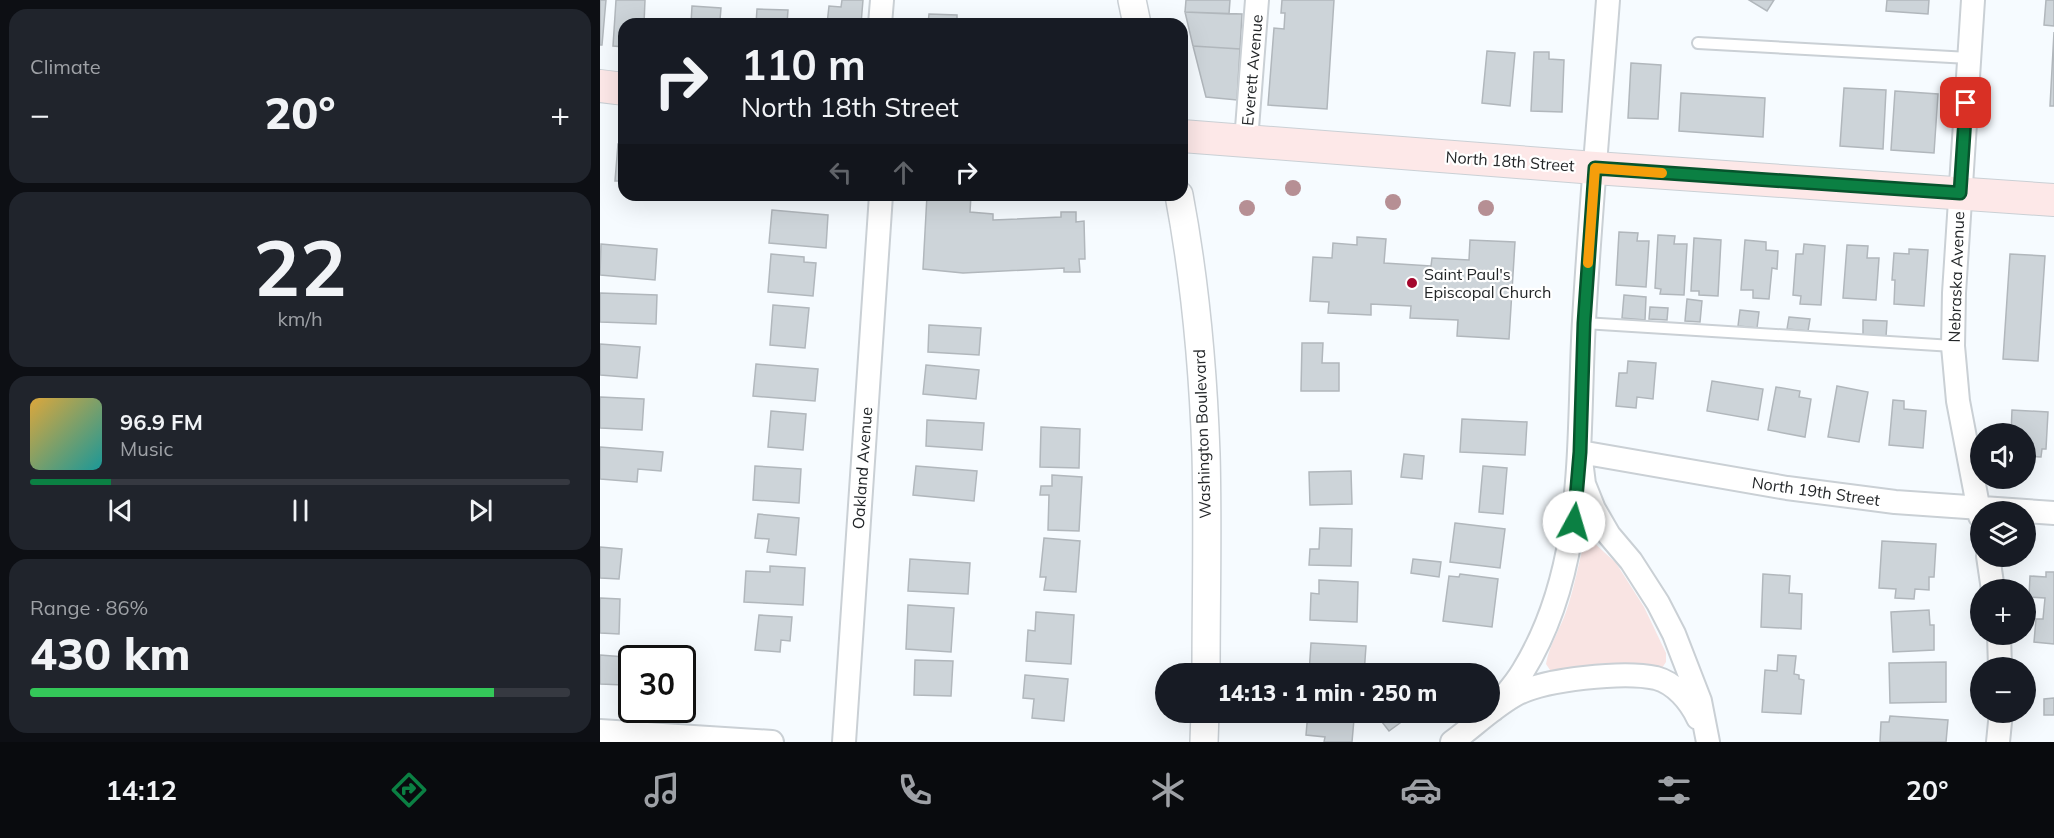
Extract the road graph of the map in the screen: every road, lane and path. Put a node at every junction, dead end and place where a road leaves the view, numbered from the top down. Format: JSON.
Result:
{"nodes":[{"id":1,"x":882,"y":0,"type":"edge"},
{"id":2,"x":1132,"y":0,"type":"edge"},
{"id":3,"x":1257,"y":0,"type":"edge"},
{"id":4,"x":1608,"y":0,"type":"edge"},
{"id":5,"x":1973,"y":0,"type":"edge"},
{"id":6,"x":880,"y":18,"type":"edge"},
{"id":7,"x":1136,"y":18,"type":"edge"},
{"id":8,"x":1698,"y":43,"type":"dead end"},
{"id":9,"x":1969,"y":58,"type":"junction"},
{"id":10,"x":600,"y":86,"type":"edge"},
{"id":11,"x":618,"y":88,"type":"edge"},
{"id":12,"x":1188,"y":136,"type":"edge"},
{"id":13,"x":1246,"y":141,"type":"junction"},
{"id":14,"x":1595,"y":168,"type":"junction"},
{"id":15,"x":1960,"y":193,"type":"junction"},
{"id":16,"x":2054,"y":200,"type":"edge"},
{"id":17,"x":881,"y":201,"type":"edge"},
{"id":18,"x":1180,"y":201,"type":"edge"},
{"id":19,"x":1584,"y":323,"type":"junction"},
{"id":20,"x":1953,"y":346,"type":"junction"},
{"id":21,"x":1580,"y":452,"type":"junction"},
{"id":22,"x":1977,"y":501,"type":"edge"},
{"id":23,"x":1970,"y":510,"type":"edge"},
{"id":24,"x":2036,"y":513,"type":"edge"},
{"id":25,"x":2054,"y":513,"type":"edge"},
{"id":26,"x":1206,"y":663,"type":"edge"},
{"id":27,"x":1500,"y":701,"type":"edge"},
{"id":28,"x":1500,"y":705,"type":"edge"},
{"id":29,"x":1205,"y":723,"type":"edge"},
{"id":30,"x":1476,"y":723,"type":"edge"},
{"id":31,"x":2000,"y":723,"type":"edge"},
{"id":32,"x":600,"y":731,"type":"edge"},
{"id":33,"x":772,"y":742,"type":"edge"},
{"id":34,"x":844,"y":742,"type":"edge"},
{"id":35,"x":1204,"y":742,"type":"edge"},
{"id":36,"x":1452,"y":742,"type":"edge"},
{"id":37,"x":1707,"y":742,"type":"edge"},
{"id":38,"x":1998,"y":742,"type":"edge"}],
"edges":[{"from":1,"to":6,"type":"street"},
{"from":2,"to":7,"type":"street"},
{"from":3,"to":13,"type":"street","name":"Everett Avenue"},
{"from":4,"to":14,"type":"street"},
{"from":5,"to":9,"type":"street","name":"Nebraska Avenue"},
{"from":8,"to":9,"type":"lane"},
{"from":9,"to":15,"type":"street","name":"Nebraska Avenue"},
{"from":10,"to":11,"type":"main road"},
{"from":12,"to":13,"type":"main road","name":"North 18th Street"},
{"from":13,"to":14,"type":"main road","name":"North 18th Street"},
{"from":14,"to":15,"type":"main road","name":"North 18th Street"},
{"from":14,"to":19,"type":"street"},
{"from":15,"to":16,"type":"main road","name":"North 18th Street"},
{"from":15,"to":20,"type":"street","name":"Nebraska Avenue"},
{"from":17,"to":34,"type":"street","name":"Oakland Avenue"},
{"from":18,"to":26,"type":"street","name":"Washington Boulevard"},
{"from":19,"to":20,"type":"lane"},
{"from":19,"to":21,"type":"street"},
{"from":20,"to":22,"type":"street","name":"Nebraska Avenue"},
{"from":21,"to":23,"type":"street","name":"North 19th Street"},
{"from":21,"to":27,"type":"street"},
{"from":21,"to":37,"type":"street"},
{"from":24,"to":25,"type":"street","name":"North 19th Street"},
{"from":28,"to":37,"type":"street"},
{"from":29,"to":35,"type":"street"},
{"from":30,"to":36,"type":"street"},
{"from":31,"to":38,"type":"street"},
{"from":32,"to":33,"type":"street"}]}
